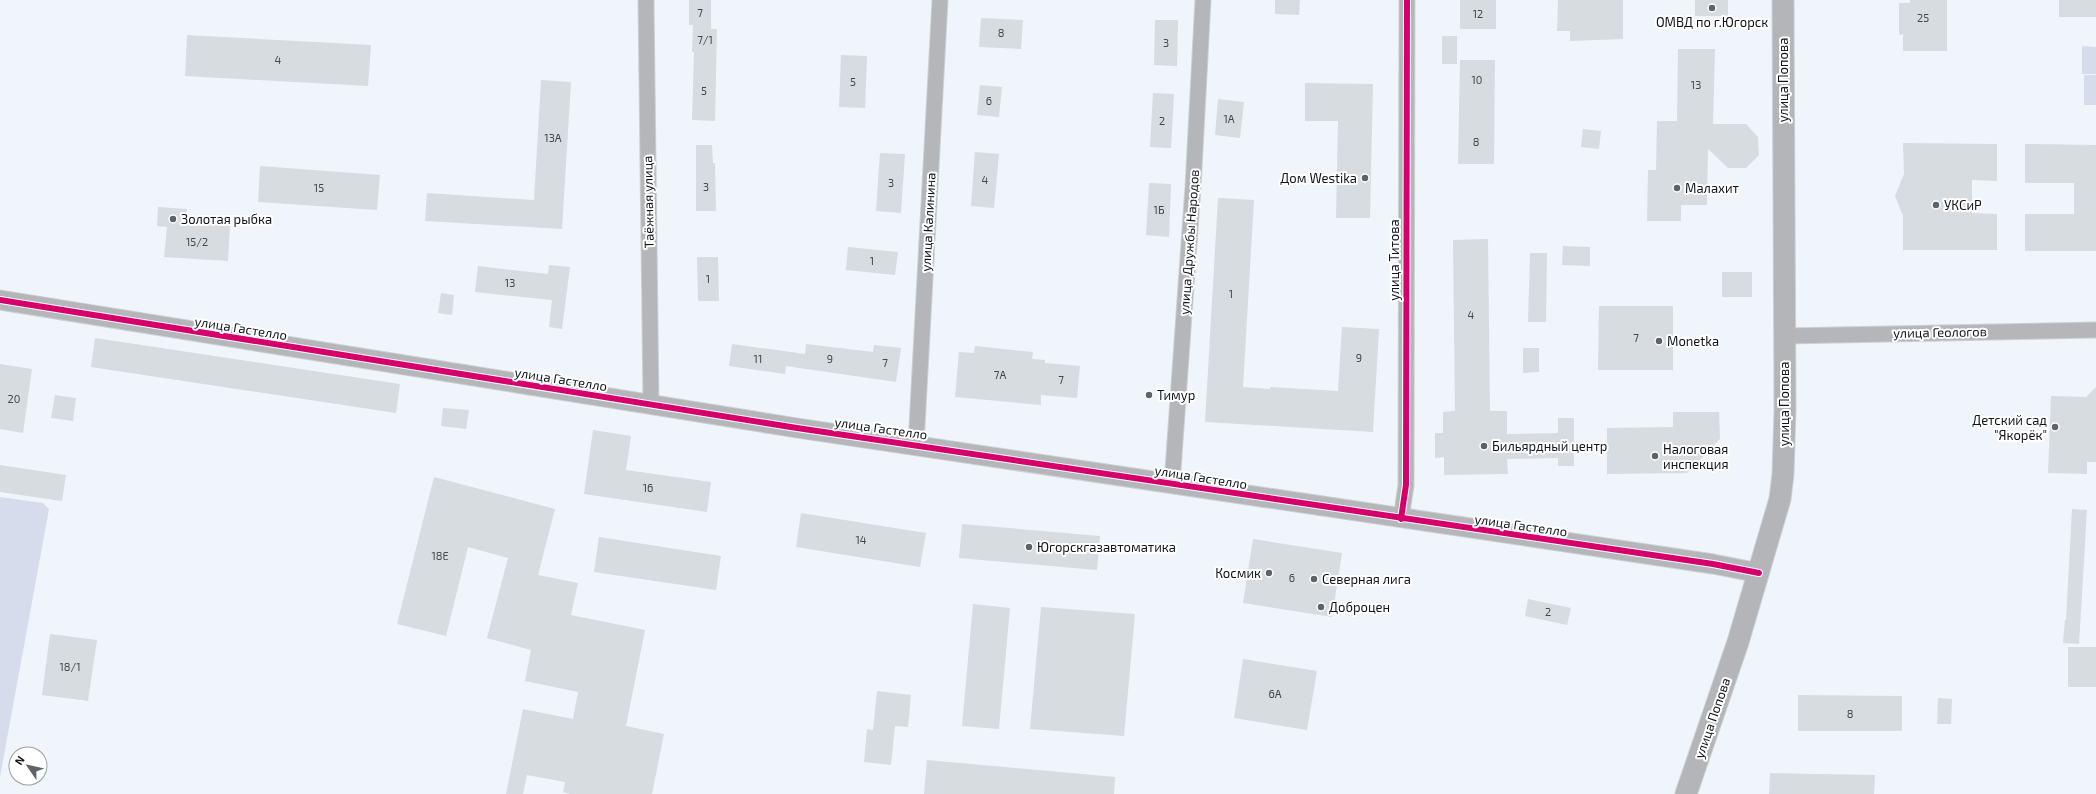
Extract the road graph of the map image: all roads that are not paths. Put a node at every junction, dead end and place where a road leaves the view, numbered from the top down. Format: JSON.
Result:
{"nodes":[{"id":1,"x":646,"y":0,"type":"edge"},
{"id":2,"x":940,"y":0,"type":"edge"},
{"id":3,"x":1203,"y":0,"type":"edge"},
{"id":4,"x":1407,"y":0,"type":"edge"},
{"id":5,"x":1783,"y":0,"type":"edge"},
{"id":6,"x":0,"y":300,"type":"edge"},
{"id":7,"x":2096,"y":330,"type":"edge"},
{"id":8,"x":1784,"y":336,"type":"junction"},
{"id":9,"x":651,"y":404,"type":"junction"},
{"id":10,"x":916,"y":445,"type":"junction"},
{"id":11,"x":1172,"y":484,"type":"junction"},
{"id":12,"x":1401,"y":519,"type":"junction"},
{"id":13,"x":1759,"y":573,"type":"junction"},
{"id":14,"x":1686,"y":794,"type":"edge"}],
"edges":[{"from":1,"to":9,"type":"street","name":"Таёжная улица"},
{"from":2,"to":10,"type":"street","name":"улица Калинина"},
{"from":3,"to":11,"type":"street","name":"улица Дружбы Народов"},
{"from":4,"to":12,"type":"street","name":"улица Титова"},
{"from":5,"to":8,"type":"main road","name":"улица Попова"},
{"from":6,"to":9,"type":"street","name":"улица Гастелло"},
{"from":7,"to":8,"type":"street","name":"улица Геологов"},
{"from":8,"to":13,"type":"main road","name":"улица Попова"},
{"from":9,"to":10,"type":"street","name":"улица Гастелло"},
{"from":10,"to":11,"type":"street","name":"улица Гастелло"},
{"from":11,"to":12,"type":"street","name":"улица Гастелло"},
{"from":12,"to":13,"type":"street","name":"улица Гастелло"},
{"from":13,"to":14,"type":"main road","name":"улица Попова"}]}
